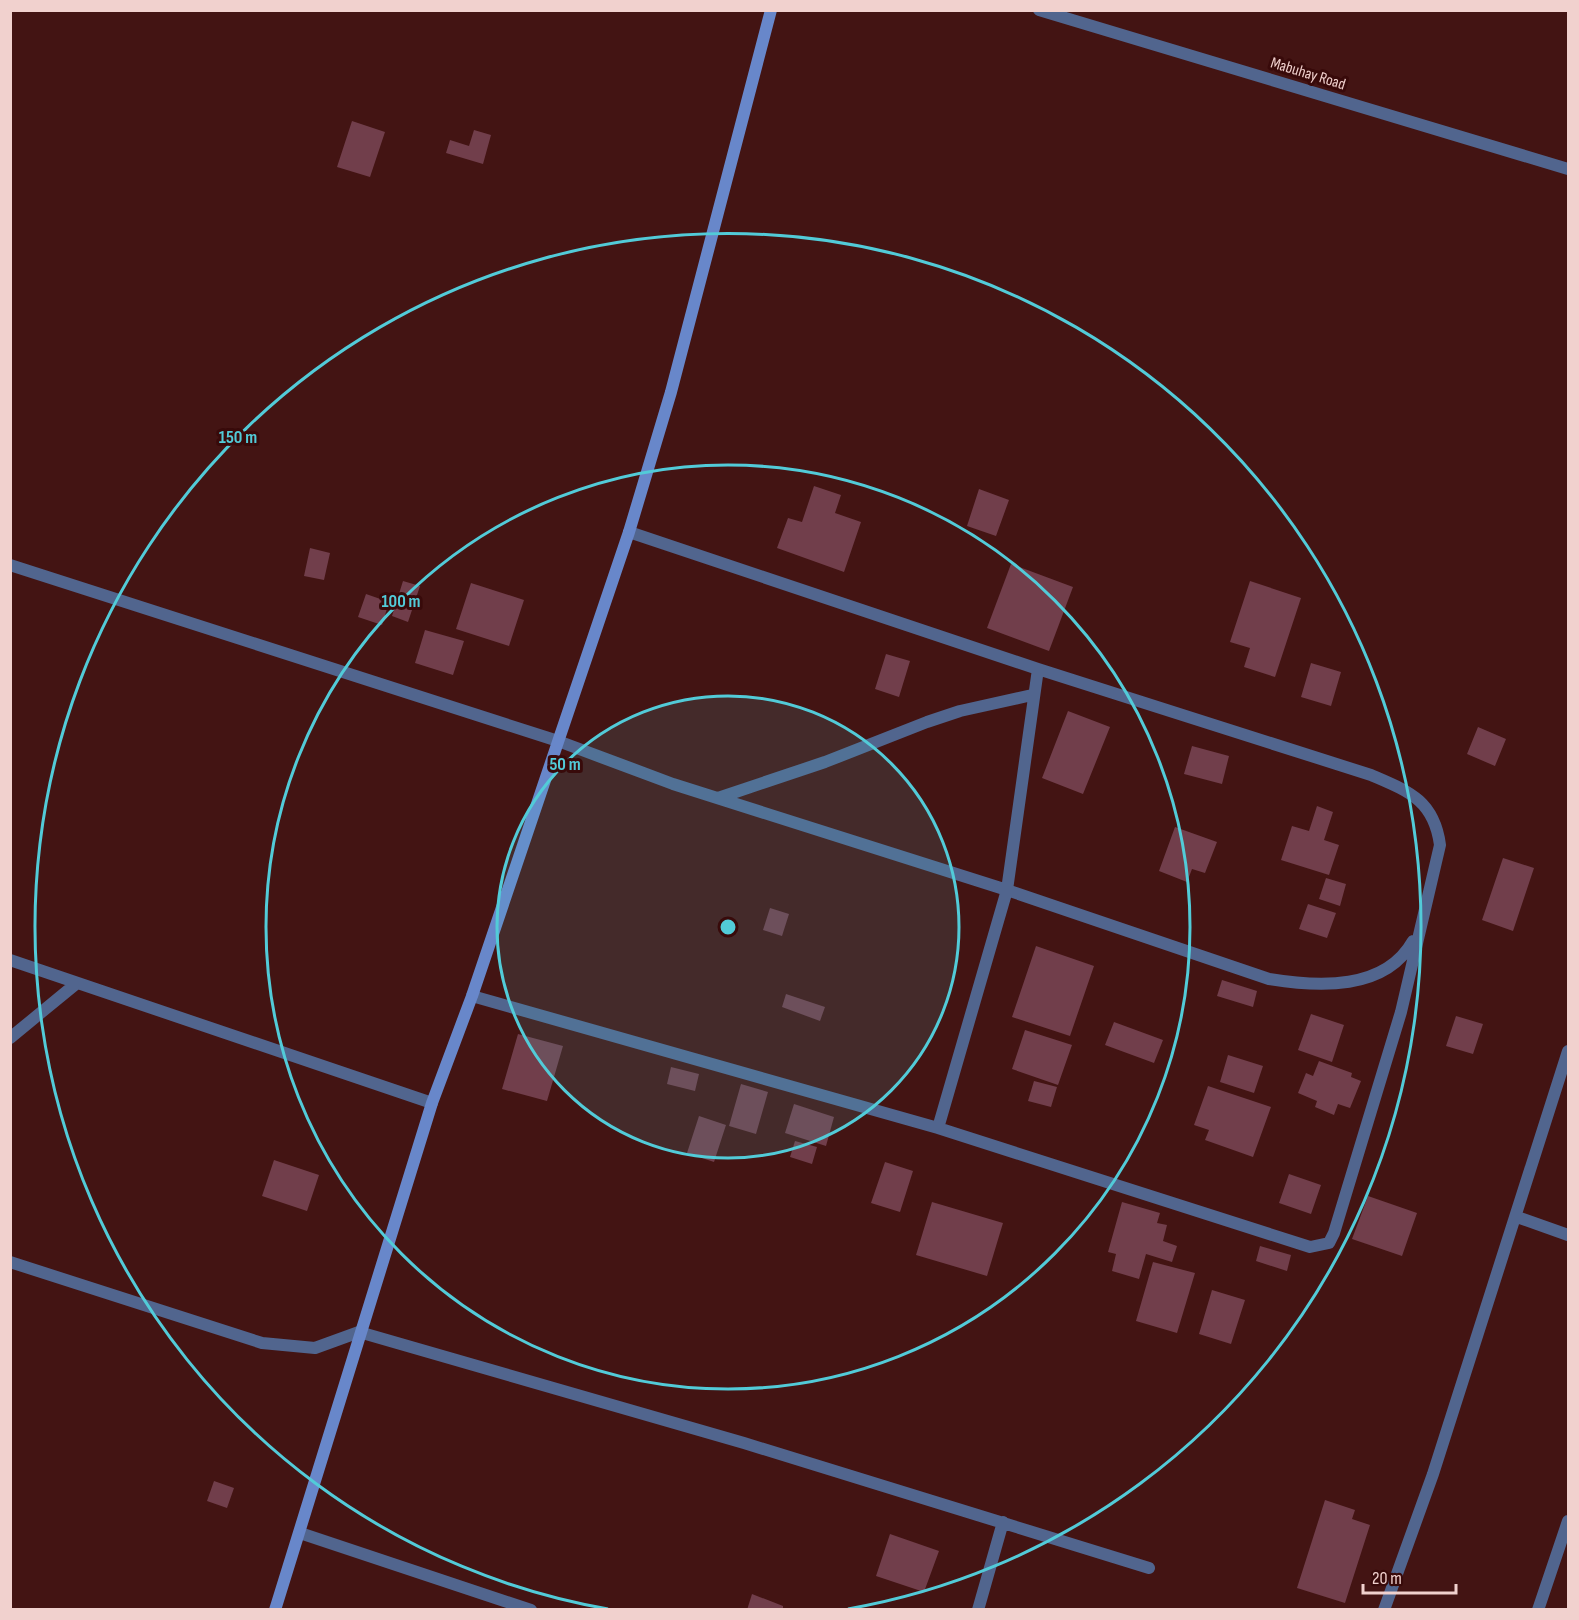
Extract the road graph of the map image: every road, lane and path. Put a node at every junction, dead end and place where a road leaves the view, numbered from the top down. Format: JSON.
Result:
{"nodes":[{"id":1,"x":771,"y":10,"type":"edge"},
{"id":2,"x":1039,"y":10,"type":"edge"},
{"id":3,"x":1569,"y":169,"type":"edge"},
{"id":4,"x":629,"y":532,"type":"junction"},
{"id":5,"x":10,"y":565,"type":"edge"},
{"id":6,"x":1038,"y":669,"type":"junction"},
{"id":7,"x":1032,"y":695,"type":"junction"},
{"id":8,"x":558,"y":741,"type":"junction"},
{"id":9,"x":718,"y":798,"type":"junction"},
{"id":10,"x":1007,"y":890,"type":"junction"},
{"id":11,"x":1421,"y":926,"type":"junction"},
{"id":12,"x":10,"y":960,"type":"edge"},
{"id":13,"x":77,"y":983,"type":"junction"},
{"id":14,"x":472,"y":996,"type":"junction"},
{"id":15,"x":10,"y":1038,"type":"edge"},
{"id":16,"x":1569,"y":1051,"type":"edge"},
{"id":17,"x":432,"y":1103,"type":"junction"},
{"id":18,"x":938,"y":1128,"type":"junction"},
{"id":19,"x":1517,"y":1217,"type":"junction"},
{"id":20,"x":1569,"y":1235,"type":"edge"},
{"id":21,"x":10,"y":1262,"type":"edge"},
{"id":22,"x":359,"y":1332,"type":"junction"},
{"id":23,"x":1569,"y":1521,"type":"edge"},
{"id":24,"x":1003,"y":1522,"type":"junction"},
{"id":25,"x":300,"y":1533,"type":"junction"},
{"id":26,"x":1149,"y":1568,"type":"dead end"},
{"id":27,"x":275,"y":1610,"type":"edge"},
{"id":28,"x":531,"y":1610,"type":"edge"},
{"id":29,"x":978,"y":1610,"type":"edge"},
{"id":30,"x":1384,"y":1610,"type":"edge"},
{"id":31,"x":1538,"y":1610,"type":"edge"}],
"edges":[{"from":1,"to":4,"type":"main road"},
{"from":2,"to":3,"type":"street","name":"Mabuhay Road"},
{"from":4,"to":6,"type":"street"},
{"from":4,"to":8,"type":"main road"},
{"from":5,"to":8,"type":"street"},
{"from":6,"to":7,"type":"street"},
{"from":6,"to":11,"type":"street"},
{"from":7,"to":9,"type":"street"},
{"from":7,"to":10,"type":"street"},
{"from":8,"to":9,"type":"street"},
{"from":8,"to":14,"type":"main road"},
{"from":9,"to":10,"type":"street"},
{"from":10,"to":11,"type":"street"},
{"from":10,"to":18,"type":"street"},
{"from":11,"to":18,"type":"street"},
{"from":12,"to":13,"type":"street"},
{"from":13,"to":15,"type":"street"},
{"from":13,"to":17,"type":"street"},
{"from":14,"to":17,"type":"main road"},
{"from":14,"to":18,"type":"street"},
{"from":16,"to":19,"type":"street"},
{"from":17,"to":22,"type":"main road"},
{"from":19,"to":20,"type":"street"},
{"from":19,"to":30,"type":"street"},
{"from":21,"to":22,"type":"street"},
{"from":22,"to":24,"type":"street"},
{"from":22,"to":25,"type":"main road"},
{"from":23,"to":31,"type":"street"},
{"from":24,"to":26,"type":"street"},
{"from":24,"to":29,"type":"street"},
{"from":25,"to":27,"type":"main road"},
{"from":25,"to":28,"type":"street"}]}
